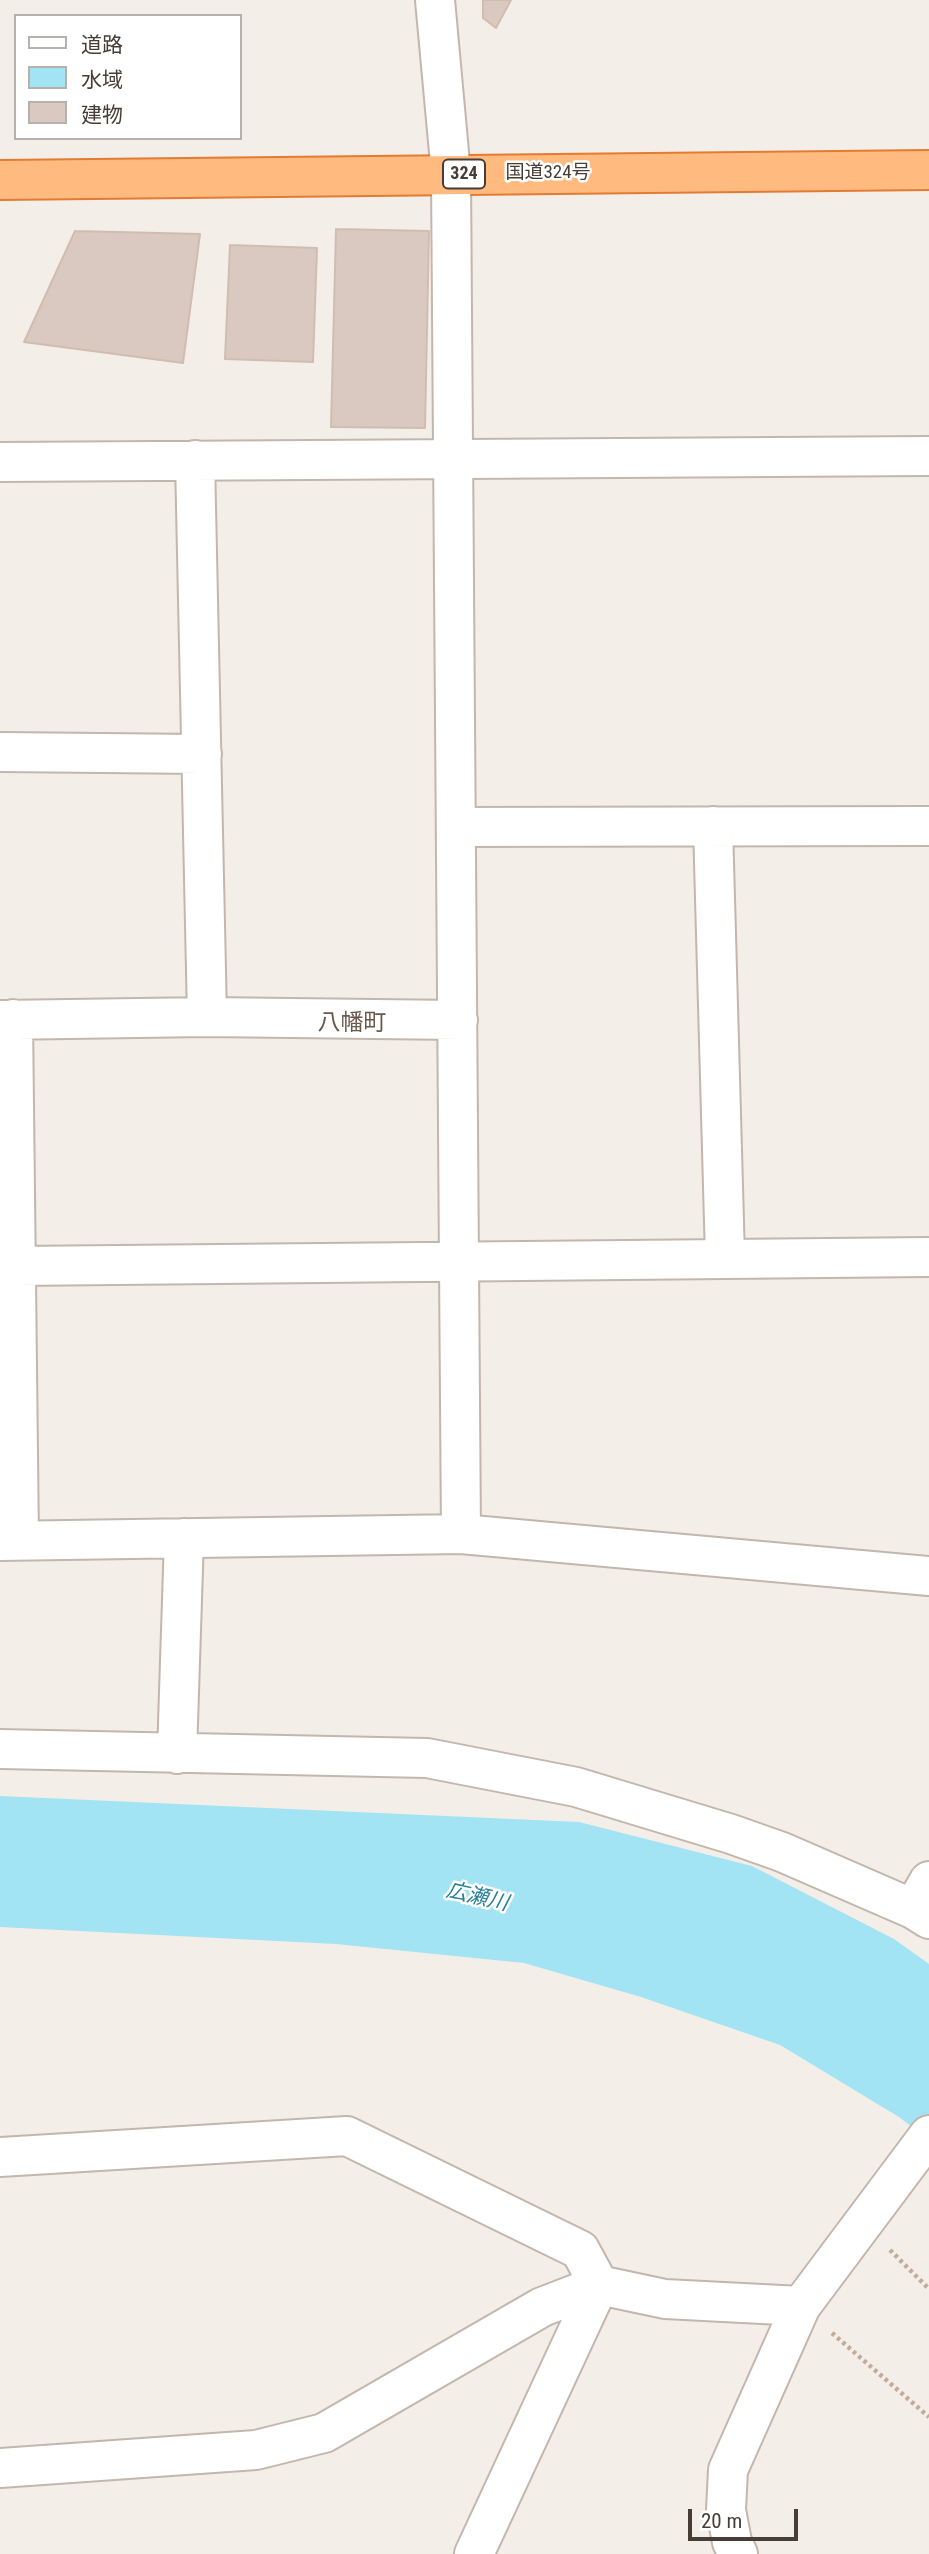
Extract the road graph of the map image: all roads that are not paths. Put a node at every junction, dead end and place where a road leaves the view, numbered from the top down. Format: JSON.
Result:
{"nodes":[{"id":1,"x":435,"y":0,"type":"edge"},
{"id":2,"x":929,"y":170,"type":"edge"},
{"id":3,"x":451,"y":174,"type":"junction"},
{"id":4,"x":0,"y":180,"type":"edge"},
{"id":5,"x":929,"y":456,"type":"edge"},
{"id":6,"x":453,"y":459,"type":"junction"},
{"id":7,"x":195,"y":460,"type":"junction"},
{"id":8,"x":0,"y":462,"type":"edge"},
{"id":9,"x":0,"y":752,"type":"edge"},
{"id":10,"x":202,"y":754,"type":"junction"},
{"id":11,"x":713,"y":826,"type":"junction"},
{"id":12,"x":929,"y":826,"type":"edge"},
{"id":13,"x":456,"y":827,"type":"junction"},
{"id":14,"x":207,"y":1017,"type":"junction"},
{"id":15,"x":6,"y":1020,"type":"edge"},
{"id":16,"x":458,"y":1020,"type":"junction"},
{"id":17,"x":929,"y":1257,"type":"edge"},
{"id":18,"x":725,"y":1258,"type":"junction"},
{"id":19,"x":459,"y":1260,"type":"junction"},
{"id":20,"x":16,"y":1266,"type":"junction"},
{"id":21,"x":461,"y":1534,"type":"junction"},
{"id":22,"x":184,"y":1538,"type":"junction"},
{"id":23,"x":10,"y":1541,"type":"edge"},
{"id":24,"x":929,"y":1576,"type":"edge"},
{"id":25,"x":0,"y":1749,"type":"edge"},
{"id":26,"x":177,"y":1754,"type":"junction"},
{"id":27,"x":924,"y":1903,"type":"edge"},
{"id":28,"x":929,"y":2135,"type":"edge"},
{"id":29,"x":0,"y":2157,"type":"edge"},
{"id":30,"x":599,"y":2285,"type":"junction"},
{"id":31,"x":801,"y":2306,"type":"junction"},
{"id":32,"x":0,"y":2468,"type":"edge"},
{"id":33,"x":474,"y":2554,"type":"edge"},
{"id":34,"x":738,"y":2554,"type":"edge"}],
"edges":[{"from":1,"to":3,"type":"street"},
{"from":2,"to":3,"type":"highway","name":"国道324号","number":"324"},
{"from":3,"to":4,"type":"highway","name":"国道324号","number":"324"},
{"from":3,"to":6,"type":"street"},
{"from":5,"to":6,"type":"street"},
{"from":6,"to":7,"type":"street"},
{"from":6,"to":13,"type":"street"},
{"from":7,"to":8,"type":"street"},
{"from":7,"to":10,"type":"street"},
{"from":9,"to":10,"type":"street"},
{"from":10,"to":14,"type":"street"},
{"from":11,"to":12,"type":"street"},
{"from":11,"to":13,"type":"street"},
{"from":11,"to":18,"type":"street"},
{"from":13,"to":16,"type":"street"},
{"from":14,"to":15,"type":"street"},
{"from":14,"to":16,"type":"street"},
{"from":15,"to":20,"type":"street"},
{"from":16,"to":19,"type":"street"},
{"from":17,"to":18,"type":"street"},
{"from":18,"to":19,"type":"street"},
{"from":19,"to":20,"type":"street"},
{"from":19,"to":21,"type":"street"},
{"from":20,"to":23,"type":"street"},
{"from":21,"to":22,"type":"street"},
{"from":21,"to":24,"type":"street"},
{"from":22,"to":23,"type":"street"},
{"from":22,"to":26,"type":"street"},
{"from":25,"to":26,"type":"street"},
{"from":26,"to":27,"type":"street"},
{"from":28,"to":31,"type":"street"},
{"from":29,"to":30,"type":"street"},
{"from":30,"to":31,"type":"street"},
{"from":30,"to":32,"type":"street"},
{"from":30,"to":33,"type":"street"},
{"from":31,"to":34,"type":"street"}]}
